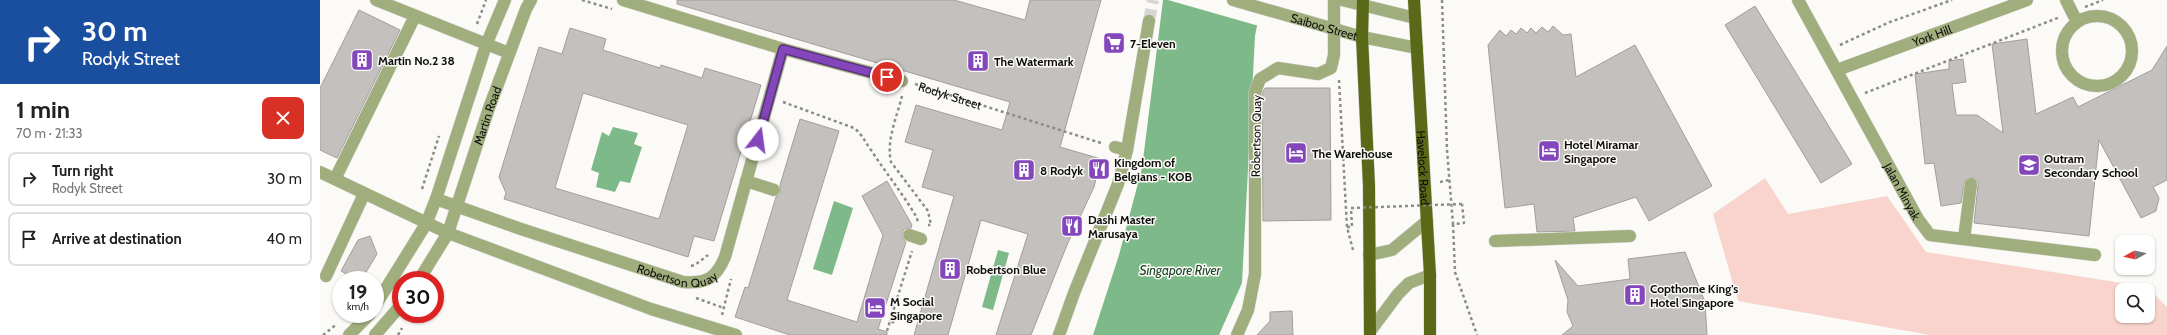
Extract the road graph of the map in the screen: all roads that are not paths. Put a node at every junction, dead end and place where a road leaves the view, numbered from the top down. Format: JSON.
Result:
{"nodes":[{"id":1,"x":376,"y":0,"type":"edge"},
{"id":2,"x":505,"y":0,"type":"edge"},
{"id":3,"x":531,"y":0,"type":"edge"},
{"id":4,"x":623,"y":0,"type":"edge"},
{"id":5,"x":1233,"y":0,"type":"edge"},
{"id":6,"x":1334,"y":0,"type":"edge"},
{"id":7,"x":1342,"y":0,"type":"edge"},
{"id":8,"x":1414,"y":0,"type":"edge"},
{"id":9,"x":1798,"y":0,"type":"edge"},
{"id":10,"x":2027,"y":0,"type":"edge"},
{"id":11,"x":2066,"y":0,"type":"edge"},
{"id":12,"x":1363,"y":3,"type":"edge"},
{"id":13,"x":415,"y":16,"type":"junction"},
{"id":14,"x":2075,"y":17,"type":"junction"},
{"id":15,"x":1415,"y":18,"type":"junction"},
{"id":16,"x":1149,"y":21,"type":"tunnel mouth"},
{"id":17,"x":1335,"y":29,"type":"junction"},
{"id":18,"x":1362,"y":37,"type":"junction"},
{"id":19,"x":486,"y":45,"type":"junction"},
{"id":20,"x":1417,"y":48,"type":"junction"},
{"id":21,"x":783,"y":49,"type":"junction"},
{"id":22,"x":509,"y":53,"type":"junction"},
{"id":23,"x":1837,"y":70,"type":"junction"},
{"id":24,"x":904,"y":81,"type":"road end"},
{"id":25,"x":1115,"y":147,"type":"road end"},
{"id":26,"x":1127,"y":150,"type":"junction"},
{"id":27,"x":320,"y":172,"type":"edge"},
{"id":28,"x":335,"y":179,"type":"junction"},
{"id":29,"x":746,"y":181,"type":"junction"},
{"id":30,"x":1970,"y":184,"type":"dead end"},
{"id":31,"x":774,"y":190,"type":"dead end"},
{"id":32,"x":364,"y":194,"type":"junction"},
{"id":33,"x":436,"y":199,"type":"junction"},
{"id":34,"x":458,"y":208,"type":"junction"},
{"id":35,"x":1427,"y":221,"type":"junction"},
{"id":36,"x":426,"y":224,"type":"junction"},
{"id":37,"x":448,"y":233,"type":"junction"},
{"id":38,"x":1630,"y":236,"type":"dead end"},
{"id":39,"x":1964,"y":239,"type":"junction"},
{"id":40,"x":1495,"y":241,"type":"dead end"},
{"id":41,"x":1369,"y":255,"type":"junction"},
{"id":42,"x":2095,"y":256,"type":"dead end"},
{"id":43,"x":425,"y":271,"type":"edge"},
{"id":44,"x":1430,"y":275,"type":"junction"},
{"id":45,"x":326,"y":276,"type":"dead end"},
{"id":46,"x":384,"y":292,"type":"edge"},
{"id":47,"x":1430,"y":301,"type":"junction"},
{"id":48,"x":392,"y":315,"type":"edge"},
{"id":49,"x":361,"y":323,"type":"edge"},
{"id":50,"x":1370,"y":332,"type":"edge"},
{"id":51,"x":349,"y":335,"type":"edge"},
{"id":52,"x":375,"y":335,"type":"edge"},
{"id":53,"x":736,"y":335,"type":"edge"},
{"id":54,"x":1059,"y":335,"type":"edge"},
{"id":55,"x":1237,"y":335,"type":"edge"},
{"id":56,"x":1430,"y":335,"type":"edge"},
{"id":57,"x":1439,"y":335,"type":"edge"}],
"edges":[{"from":1,"to":13,"type":"street"},
{"from":2,"to":19,"type":"street","name":"Martin Road"},
{"from":3,"to":22,"type":"street","name":"Martin Road"},
{"from":4,"to":21,"type":"street","name":"Rodyk Street"},
{"from":5,"to":17,"type":"street","name":"Saiboo Street"},
{"from":6,"to":17,"type":"street"},
{"from":7,"to":12,"type":"street"},
{"from":8,"to":15,"type":"main road","name":"Havelock Road"},
{"from":9,"to":23,"type":"street","name":"Jalan Minyak"},
{"from":10,"to":23,"type":"street","name":"York Hill"},
{"from":11,"to":14,"type":"street"},
{"from":12,"to":15,"type":"street"},
{"from":12,"to":18,"type":"main road"},
{"from":13,"to":19,"type":"street"},
{"from":13,"to":28,"type":"street"},
{"from":14,"to":14,"type":"street"},
{"from":15,"to":20,"type":"main road","name":"Havelock Road"},
{"from":16,"to":26,"type":"street"},
{"from":17,"to":18,"type":"street","name":"Saiboo Street"},
{"from":17,"to":55,"type":"street","name":"Robertson Quay"},
{"from":18,"to":20,"type":"street","name":"Saiboo Street"},
{"from":18,"to":41,"type":"main road"},
{"from":19,"to":22,"type":"street"},
{"from":19,"to":33,"type":"street","name":"Martin Road"},
{"from":20,"to":35,"type":"main road","name":"Havelock Road"},
{"from":21,"to":24,"type":"street","name":"Rodyk Street"},
{"from":21,"to":29,"type":"street","name":"Robertson Quay"},
{"from":22,"to":34,"type":"street","name":"Martin Road"},
{"from":23,"to":39,"type":"street","name":"Jalan Minyak"},
{"from":25,"to":26,"type":"street"},
{"from":26,"to":54,"type":"street"},
{"from":27,"to":28,"type":"street"},
{"from":28,"to":32,"type":"street"},
{"from":29,"to":31,"type":"street"},
{"from":29,"to":34,"type":"street","name":"Robertson Quay"},
{"from":30,"to":39,"type":"street"},
{"from":32,"to":36,"type":"street"},
{"from":32,"to":45,"type":"street"},
{"from":33,"to":34,"type":"street","name":"Robertson Quay"},
{"from":33,"to":36,"type":"street","name":"Martin Road"},
{"from":34,"to":37,"type":"street","name":"Martin Road"},
{"from":35,"to":41,"type":"street"},
{"from":35,"to":44,"type":"main road","name":"Havelock Road"},
{"from":36,"to":37,"type":"street"},
{"from":36,"to":46,"type":"street","name":"Martin Road"},
{"from":37,"to":43,"type":"street","name":"Martin Road"},
{"from":37,"to":53,"type":"street"},
{"from":38,"to":40,"type":"street"},
{"from":39,"to":42,"type":"street","name":"Jalan Minyak"},
{"from":41,"to":50,"type":"main road"},
{"from":44,"to":47,"type":"main road","name":"Havelock Road"},
{"from":44,"to":50,"type":"street"},
{"from":47,"to":56,"type":"main road","name":"Havelock Road"},
{"from":47,"to":57,"type":"main road"},
{"from":48,"to":52,"type":"street"},
{"from":49,"to":51,"type":"street"}]}
